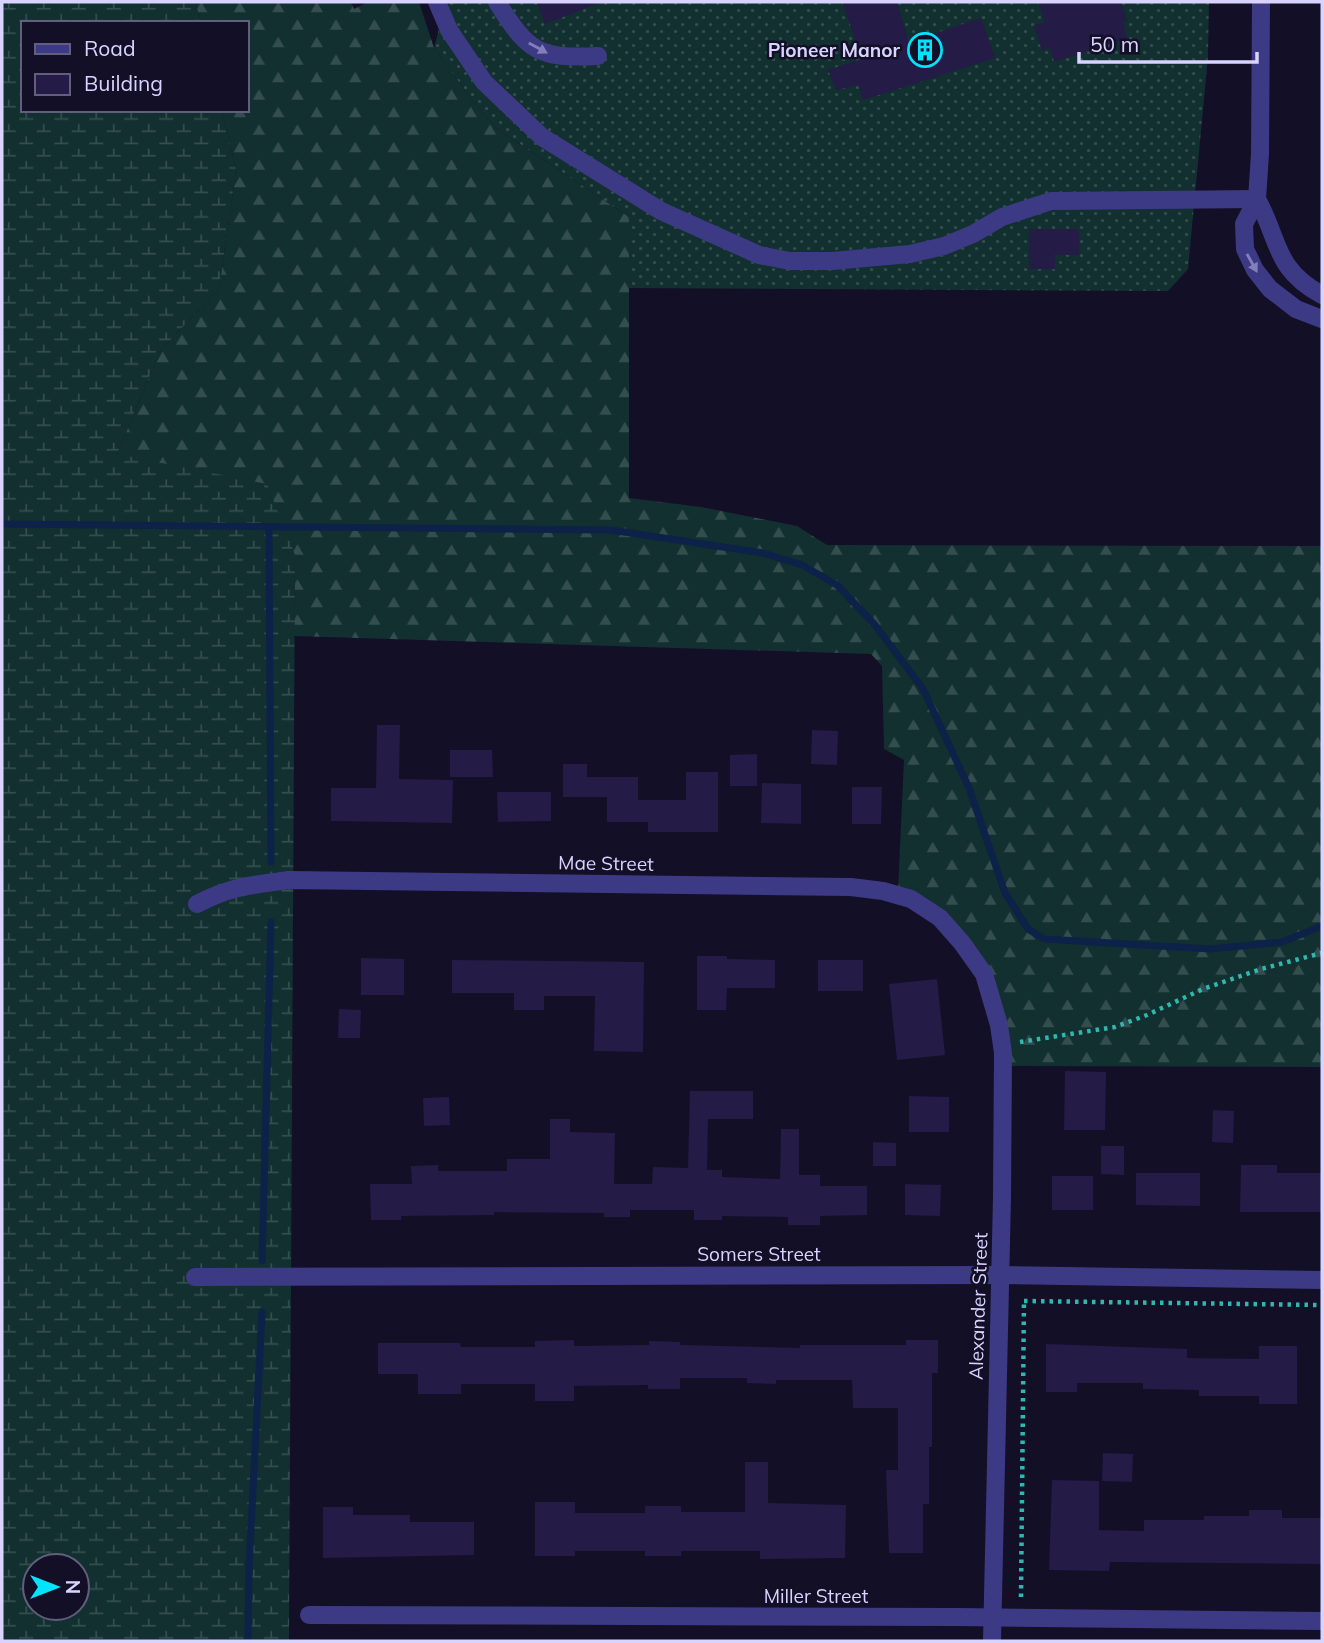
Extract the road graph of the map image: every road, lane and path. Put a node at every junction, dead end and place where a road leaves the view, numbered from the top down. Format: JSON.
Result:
{"nodes":[{"id":1,"x":437,"y":2,"type":"edge"},
{"id":2,"x":497,"y":2,"type":"edge"},
{"id":3,"x":1261,"y":2,"type":"edge"},
{"id":4,"x":598,"y":56,"type":"dead end"},
{"id":5,"x":1256,"y":199,"type":"junction"},
{"id":6,"x":1322,"y":295,"type":"edge"},
{"id":7,"x":1322,"y":319,"type":"edge"},
{"id":8,"x":197,"y":904,"type":"dead end"},
{"id":9,"x":1322,"y":953,"type":"edge"},
{"id":10,"x":984,"y":974,"type":"joint"},
{"id":11,"x":1002,"y":1045,"type":"junction"},
{"id":12,"x":999,"y":1275,"type":"junction"},
{"id":13,"x":195,"y":1277,"type":"dead end"},
{"id":14,"x":1322,"y":1280,"type":"edge"},
{"id":15,"x":999,"y":1301,"type":"junction"},
{"id":16,"x":1024,"y":1301,"type":"junction"},
{"id":17,"x":1322,"y":1305,"type":"edge"},
{"id":18,"x":309,"y":1615,"type":"dead end"},
{"id":19,"x":992,"y":1617,"type":"junction"},
{"id":20,"x":1021,"y":1618,"type":"junction"},
{"id":21,"x":1322,"y":1621,"type":"edge"},
{"id":22,"x":992,"y":1641,"type":"edge"}],
"edges":[{"from":1,"to":5,"type":"street"},
{"from":2,"to":4,"type":"street","one_way":true},
{"from":3,"to":5,"type":"street"},
{"from":5,"to":6,"type":"street"},
{"from":5,"to":7,"type":"street","one_way":true},
{"from":8,"to":10,"type":"street","name":"Mae Street"},
{"from":9,"to":11,"type":"path"},
{"from":10,"to":11,"type":"street","name":"Alexander Street"},
{"from":11,"to":12,"type":"street","name":"Alexander Street"},
{"from":12,"to":13,"type":"street","name":"Somers Street"},
{"from":12,"to":14,"type":"street","name":"Somers Street"},
{"from":12,"to":15,"type":"street","name":"Alexander Street"},
{"from":15,"to":16,"type":"path"},
{"from":15,"to":19,"type":"street","name":"Alexander Street"},
{"from":16,"to":17,"type":"path"},
{"from":16,"to":20,"type":"path"},
{"from":18,"to":19,"type":"street","name":"Miller Street"},
{"from":19,"to":20,"type":"street","name":"Miller Street"},
{"from":19,"to":22,"type":"street","name":"Alexander Street"},
{"from":20,"to":21,"type":"street","name":"Miller Street"}]}
